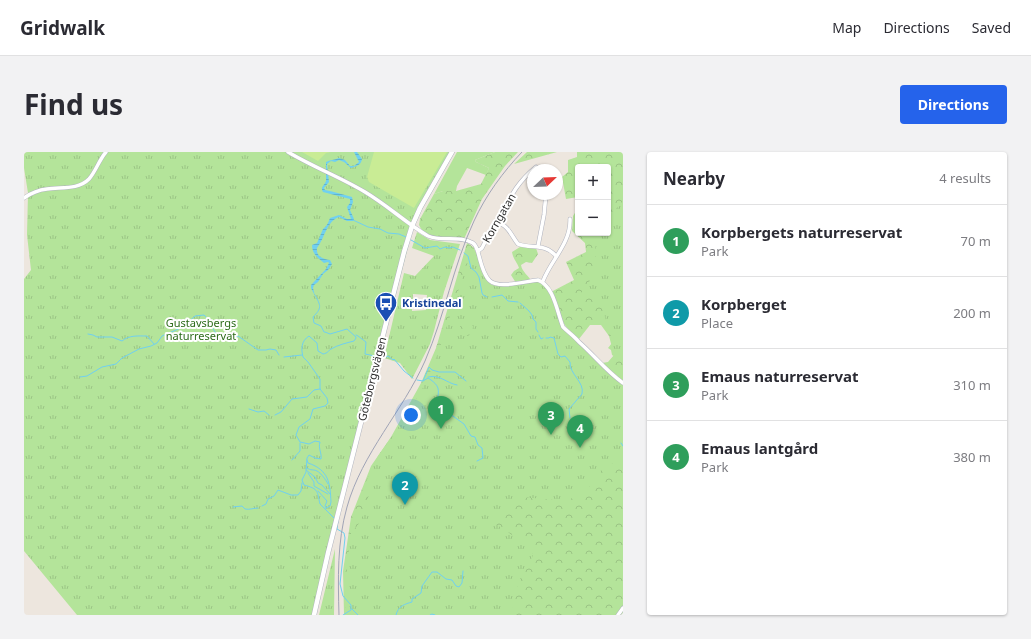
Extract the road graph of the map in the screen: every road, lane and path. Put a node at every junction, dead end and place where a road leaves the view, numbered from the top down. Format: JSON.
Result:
{"nodes":[{"id":1,"x":106,"y":152,"type":"edge"},
{"id":2,"x":288,"y":152,"type":"edge"},
{"id":3,"x":452,"y":152,"type":"edge"},
{"id":4,"x":527,"y":174,"type":"edge"},
{"id":5,"x":24,"y":198,"type":"edge"},
{"id":6,"x":545,"y":200,"type":"edge"},
{"id":7,"x":570,"y":219,"type":"dead end"},
{"id":8,"x":497,"y":223,"type":"junction"},
{"id":9,"x":412,"y":226,"type":"junction"},
{"id":10,"x":538,"y":246,"type":"junction"},
{"id":11,"x":478,"y":251,"type":"junction"},
{"id":12,"x":556,"y":256,"type":"junction"},
{"id":13,"x":543,"y":281,"type":"junction"},
{"id":14,"x":623,"y":383,"type":"edge"},
{"id":15,"x":623,"y":608,"type":"edge"},
{"id":16,"x":314,"y":615,"type":"edge"},
{"id":17,"x":618,"y":615,"type":"edge"}],
"edges":[{"from":1,"to":5,"type":"street"},
{"from":2,"to":9,"type":"street"},
{"from":3,"to":9,"type":"street","name":"Göteborgsvägen"},
{"from":4,"to":8,"type":"street","name":"Korngatan"},
{"from":6,"to":10,"type":"street"},
{"from":7,"to":12,"type":"street"},
{"from":8,"to":10,"type":"street"},
{"from":8,"to":11,"type":"street","name":"Korngatan"},
{"from":9,"to":11,"type":"street"},
{"from":9,"to":16,"type":"street","name":"Göteborgsvägen"},
{"from":10,"to":12,"type":"street"},
{"from":11,"to":13,"type":"street"},
{"from":12,"to":13,"type":"street"},
{"from":13,"to":14,"type":"street"},
{"from":15,"to":17,"type":"street"}]}
